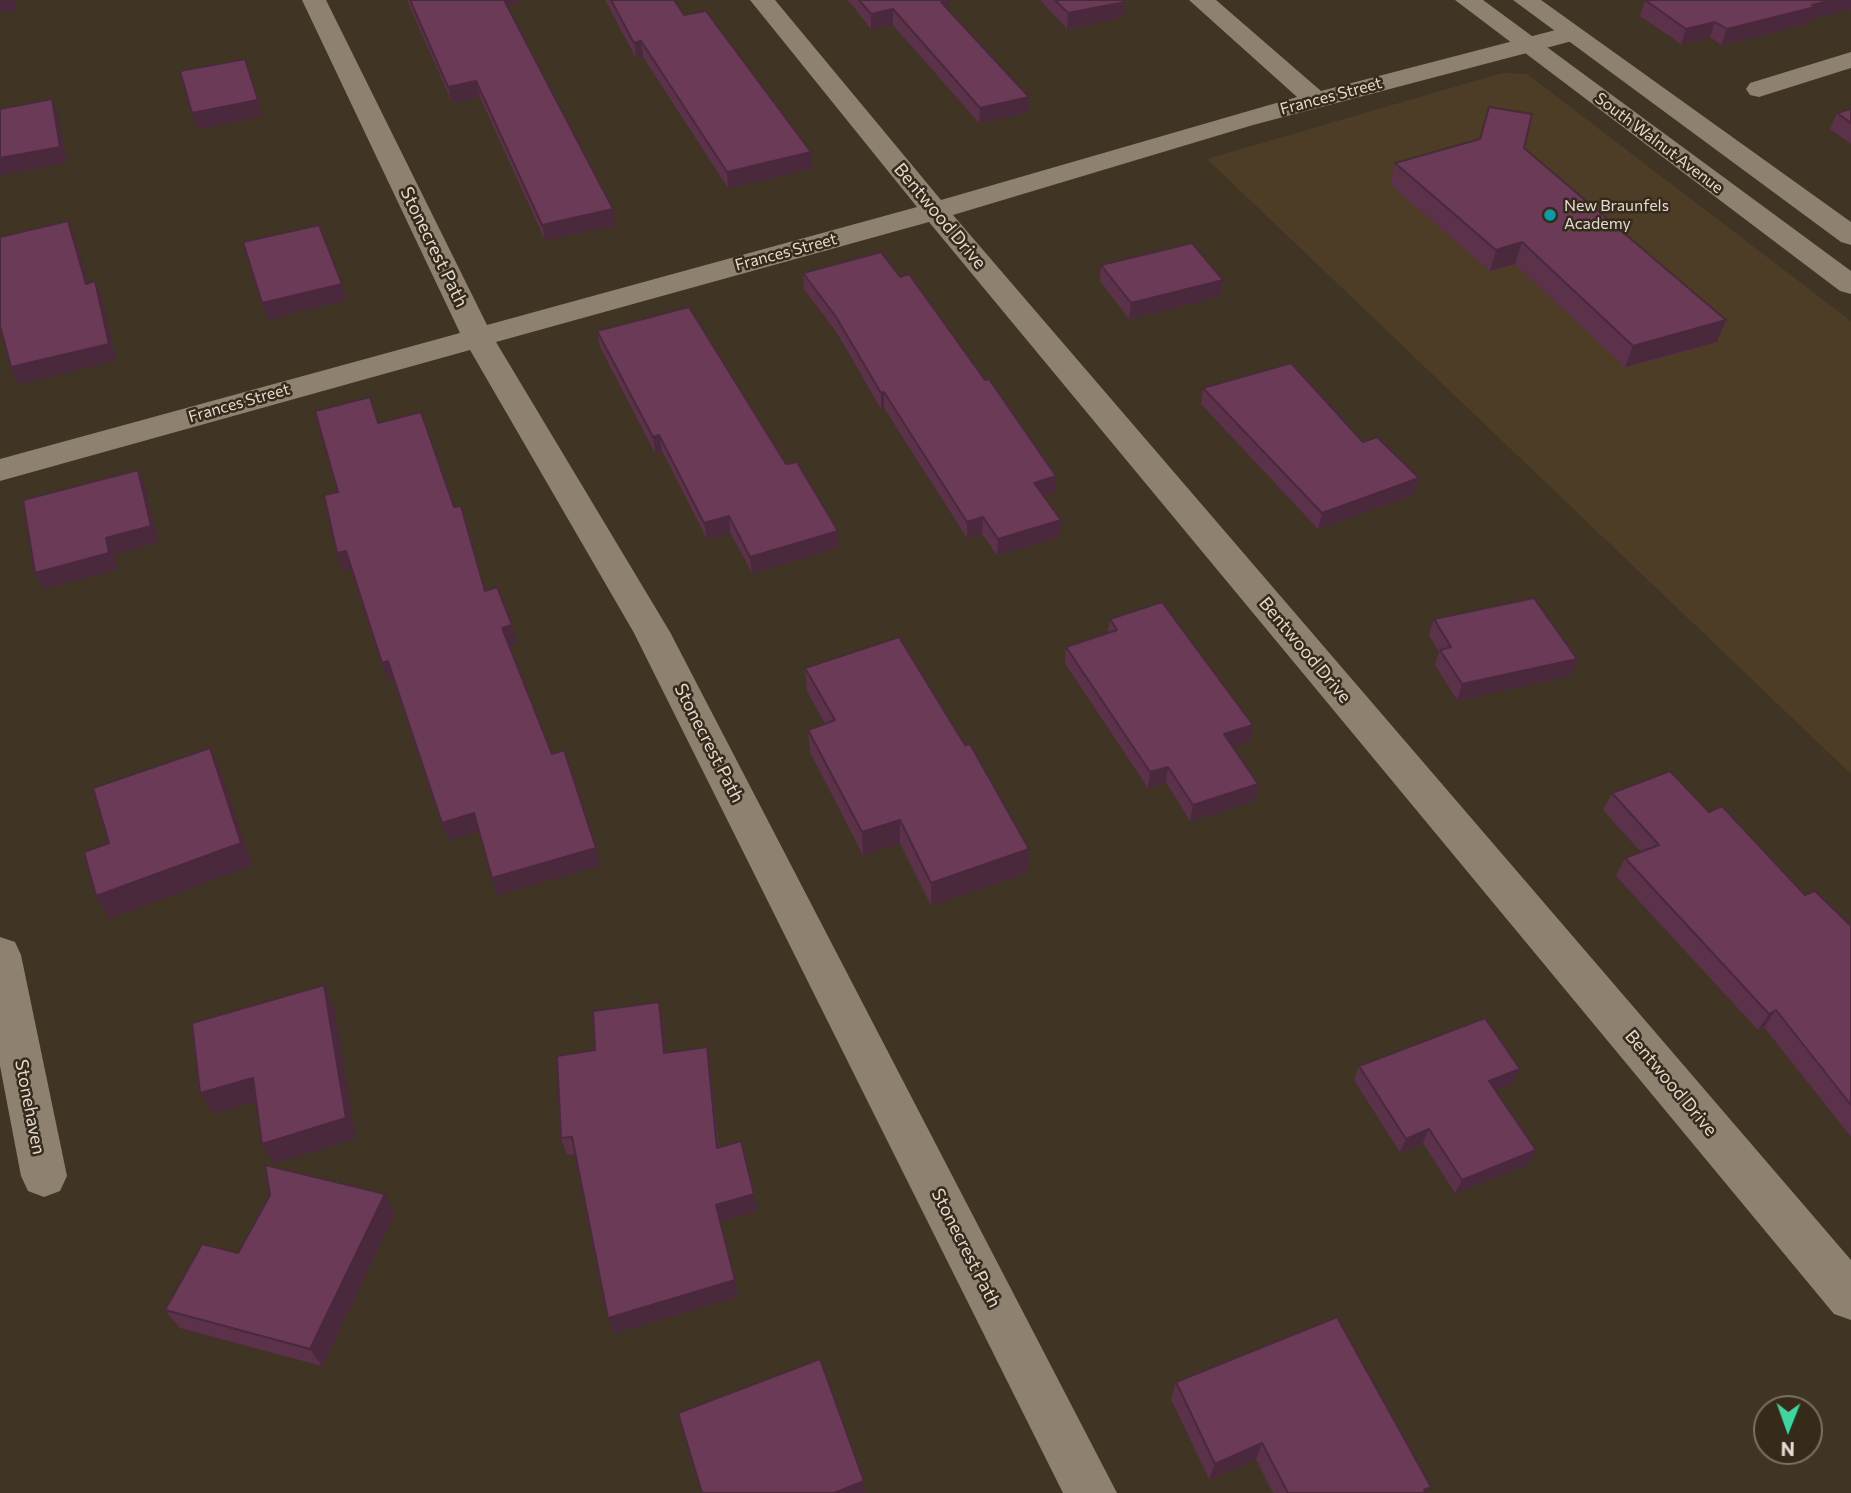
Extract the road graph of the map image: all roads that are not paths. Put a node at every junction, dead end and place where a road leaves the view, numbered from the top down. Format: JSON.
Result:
{"nodes":[{"id":1,"x":314,"y":0,"type":"edge"},
{"id":2,"x":762,"y":0,"type":"edge"},
{"id":3,"x":1201,"y":0,"type":"edge"},
{"id":4,"x":1467,"y":0,"type":"edge"},
{"id":5,"x":1524,"y":0,"type":"edge"},
{"id":6,"x":1571,"y":34,"type":"junction"},
{"id":7,"x":1525,"y":44,"type":"junction"},
{"id":8,"x":1851,"y":60,"type":"edge"},
{"id":9,"x":1759,"y":89,"type":"dead end"},
{"id":10,"x":1317,"y":101,"type":"junction"},
{"id":11,"x":935,"y":211,"type":"junction"},
{"id":12,"x":1851,"y":236,"type":"edge"},
{"id":13,"x":1851,"y":285,"type":"edge"},
{"id":14,"x":477,"y":336,"type":"junction"},
{"id":15,"x":0,"y":470,"type":"edge"},
{"id":16,"x":0,"y":955,"type":"edge"},
{"id":17,"x":44,"y":1176,"type":"dead end"},
{"id":18,"x":1851,"y":1297,"type":"edge"},
{"id":19,"x":1091,"y":1493,"type":"edge"}],
"edges":[{"from":1,"to":14,"type":"street","name":"Stonecrest Path"},
{"from":2,"to":11,"type":"street","name":"Bentwood Drive"},
{"from":3,"to":10,"type":"street"},
{"from":4,"to":7,"type":"street","name":"South Walnut Avenue"},
{"from":5,"to":6,"type":"street","name":"South Walnut Avenue"},
{"from":6,"to":7,"type":"street","name":"Frances Street"},
{"from":6,"to":12,"type":"street","name":"South Walnut Avenue"},
{"from":7,"to":10,"type":"street","name":"Frances Street"},
{"from":7,"to":13,"type":"street","name":"South Walnut Avenue"},
{"from":8,"to":9,"type":"street"},
{"from":10,"to":11,"type":"street","name":"Frances Street"},
{"from":11,"to":14,"type":"street","name":"Frances Street"},
{"from":11,"to":18,"type":"street","name":"Bentwood Drive"},
{"from":14,"to":15,"type":"street","name":"Frances Street"},
{"from":14,"to":19,"type":"street","name":"Stonecrest Path"},
{"from":16,"to":17,"type":"street","name":"Stonehaven"}]}
